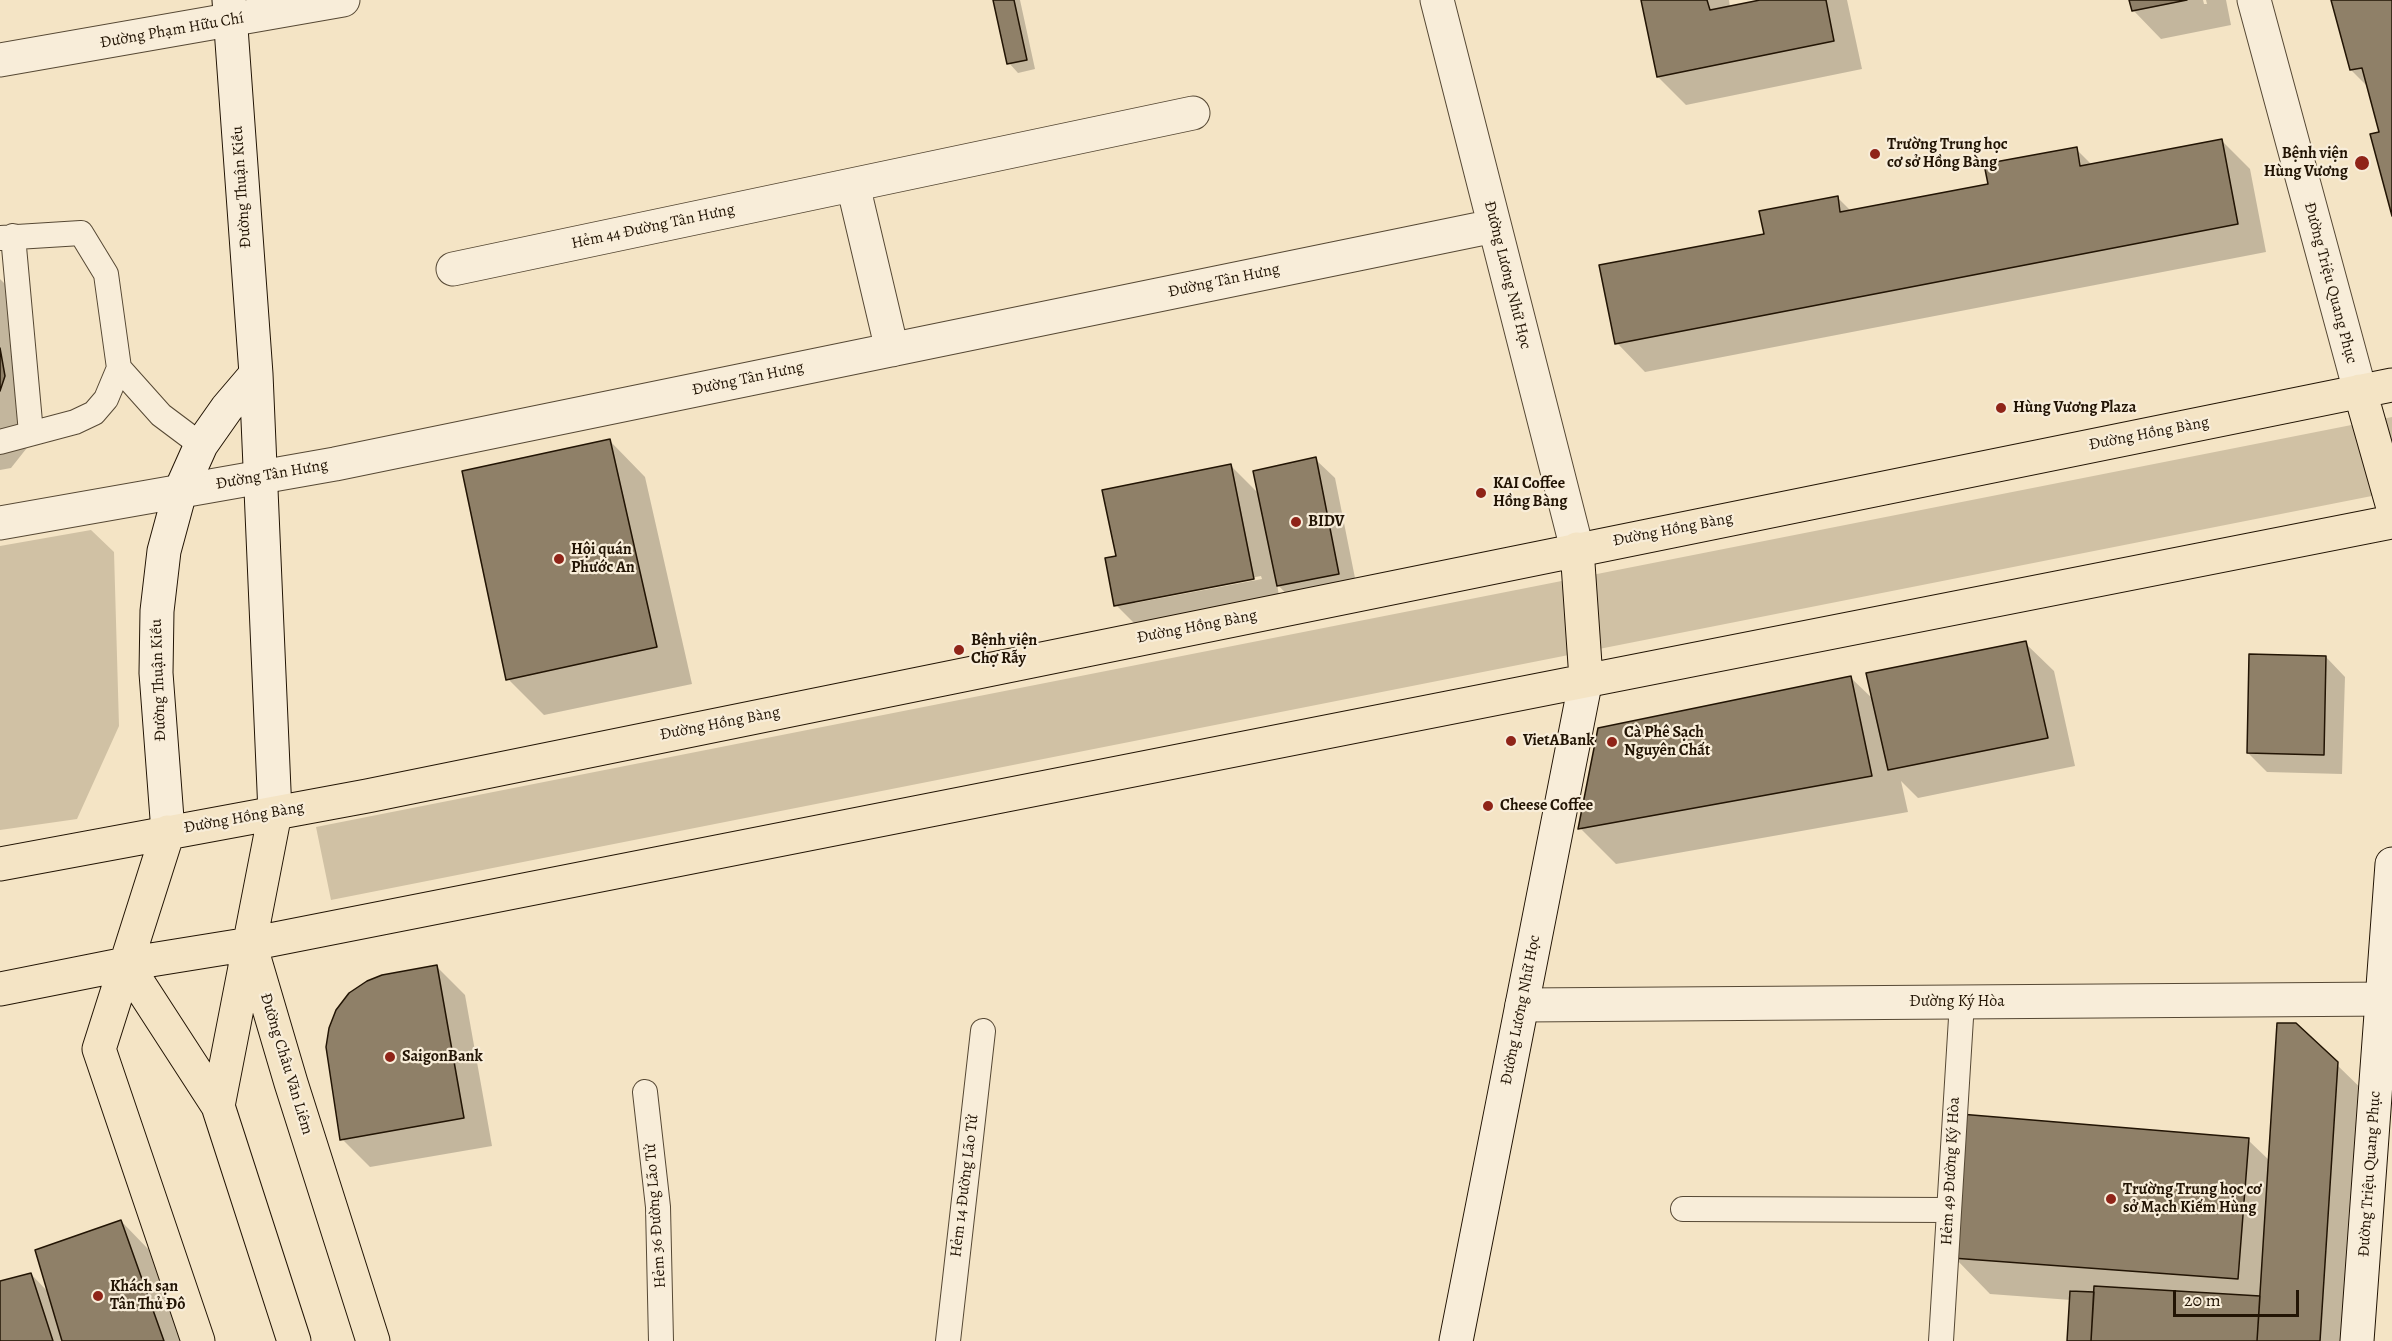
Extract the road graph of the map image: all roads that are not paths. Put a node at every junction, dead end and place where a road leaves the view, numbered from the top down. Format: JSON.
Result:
{"nodes":[{"id":1,"x":343,"y":0,"type":"edge"},
{"id":2,"x":1437,"y":0,"type":"edge"},
{"id":3,"x":2254,"y":0,"type":"edge"},
{"id":4,"x":230,"y":11,"type":"edge"},
{"id":5,"x":0,"y":60,"type":"edge"},
{"id":6,"x":1193,"y":113,"type":"dead end"},
{"id":7,"x":853,"y":184,"type":"junction"},
{"id":8,"x":1494,"y":226,"type":"junction"},
{"id":9,"x":7,"y":237,"type":"edge"},
{"id":10,"x":453,"y":269,"type":"dead end"},
{"id":11,"x":892,"y":350,"type":"junction"},
{"id":12,"x":119,"y":368,"type":"junction"},
{"id":13,"x":256,"y":374,"type":"junction"},
{"id":14,"x":2392,"y":385,"type":"edge"},
{"id":15,"x":2360,"y":391,"type":"junction"},
{"id":16,"x":31,"y":433,"type":"junction"},
{"id":17,"x":0,"y":442,"type":"edge"},
{"id":18,"x":201,"y":445,"type":"junction"},
{"id":19,"x":261,"y":478,"type":"junction"},
{"id":20,"x":180,"y":492,"type":"junction"},
{"id":21,"x":2392,"y":504,"type":"edge"},
{"id":22,"x":2392,"y":522,"type":"edge"},
{"id":23,"x":0,"y":523,"type":"edge"},
{"id":24,"x":1577,"y":549,"type":"junction"},
{"id":25,"x":1586,"y":679,"type":"junction"},
{"id":26,"x":275,"y":813,"type":"junction"},
{"id":27,"x":168,"y":832,"type":"junction"},
{"id":28,"x":0,"y":864,"type":"edge"},
{"id":29,"x":2392,"y":864,"type":"edge"},
{"id":30,"x":250,"y":944,"type":"junction"},
{"id":31,"x":126,"y":964,"type":"junction"},
{"id":32,"x":0,"y":989,"type":"edge"},
{"id":33,"x":2387,"y":999,"type":"edge"},
{"id":34,"x":1962,"y":1002,"type":"junction"},
{"id":35,"x":1522,"y":1005,"type":"junction"},
{"id":36,"x":983,"y":1031,"type":"dead end"},
{"id":37,"x":645,"y":1092,"type":"dead end"},
{"id":38,"x":219,"y":1106,"type":"junction"},
{"id":39,"x":1683,"y":1209,"type":"dead end"},
{"id":40,"x":1949,"y":1210,"type":"junction"},
{"id":41,"x":198,"y":1341,"type":"edge"},
{"id":42,"x":294,"y":1341,"type":"edge"},
{"id":43,"x":373,"y":1341,"type":"edge"},
{"id":44,"x":661,"y":1341,"type":"edge"},
{"id":45,"x":948,"y":1341,"type":"edge"},
{"id":46,"x":1456,"y":1341,"type":"edge"},
{"id":47,"x":1941,"y":1341,"type":"edge"},
{"id":48,"x":2357,"y":1341,"type":"edge"}],
"edges":[{"from":1,"to":4,"type":"street","name":"Đường Phạm Hữu Chí"},
{"from":2,"to":8,"type":"street","name":"Đường Lương Nhữ Học"},
{"from":3,"to":15,"type":"street","name":"Đường Triệu Quang Phục"},
{"from":4,"to":5,"type":"street","name":"Đường Phạm Hữu Chí"},
{"from":4,"to":13,"type":"street","name":"Đường Thuận Kiều"},
{"from":6,"to":7,"type":"street","name":"Hẻm 44 Đường Tân Hưng"},
{"from":7,"to":10,"type":"street","name":"Hẻm 44 Đường Tân Hưng"},
{"from":7,"to":11,"type":"street"},
{"from":8,"to":11,"type":"street","name":"Đường Tân Hưng"},
{"from":8,"to":24,"type":"street","name":"Đường Lương Nhữ Học"},
{"from":9,"to":12,"type":"lane"},
{"from":9,"to":16,"type":"lane"},
{"from":11,"to":19,"type":"street","name":"Đường Tân Hưng"},
{"from":12,"to":16,"type":"lane"},
{"from":12,"to":18,"type":"lane"},
{"from":13,"to":18,"type":"street","name":"Đường Thuận Kiều"},
{"from":13,"to":19,"type":"street","name":"Đường Thuận Kiều"},
{"from":14,"to":15,"type":"main road","name":"Đường Hồng Bàng"},
{"from":15,"to":21,"type":"main road"},
{"from":15,"to":24,"type":"main road","name":"Đường Hồng Bàng"},
{"from":16,"to":17,"type":"lane"},
{"from":18,"to":20,"type":"street","name":"Đường Thuận Kiều"},
{"from":19,"to":20,"type":"street","name":"Đường Tân Hưng"},
{"from":19,"to":26,"type":"street","name":"Đường Thuận Kiều"},
{"from":20,"to":23,"type":"street","name":"Đường Tân Hưng"},
{"from":20,"to":27,"type":"street","name":"Đường Thuận Kiều"},
{"from":22,"to":25,"type":"main road"},
{"from":24,"to":25,"type":"main road"},
{"from":24,"to":26,"type":"main road","name":"Đường Hồng Bàng"},
{"from":25,"to":30,"type":"main road"},
{"from":25,"to":35,"type":"street","name":"Đường Lương Nhữ Học"},
{"from":26,"to":27,"type":"main road","name":"Đường Hồng Bàng"},
{"from":26,"to":30,"type":"main road"},
{"from":27,"to":28,"type":"main road","name":"Đường Hồng Bàng"},
{"from":27,"to":31,"type":"main road"},
{"from":29,"to":33,"type":"street","name":"Đường Triệu Quang Phục"},
{"from":30,"to":31,"type":"main road"},
{"from":30,"to":38,"type":"main road","name":"Đường Châu Văn Liêm"},
{"from":30,"to":43,"type":"main road","name":"Đường Châu Văn Liêm"},
{"from":31,"to":32,"type":"main road"},
{"from":31,"to":38,"type":"main road","name":"Đường Châu Văn Liêm"},
{"from":31,"to":41,"type":"main road"},
{"from":33,"to":34,"type":"street","name":"Đường Ký Hòa"},
{"from":33,"to":48,"type":"street","name":"Đường Triệu Quang Phục"},
{"from":34,"to":35,"type":"street","name":"Đường Ký Hòa"},
{"from":34,"to":40,"type":"lane","name":"Hẻm 49 Đường Ký Hòa"},
{"from":35,"to":46,"type":"street","name":"Đường Lương Nhữ Học"},
{"from":36,"to":45,"type":"lane","name":"Hẻm 14 Đường Lão Tử"},
{"from":37,"to":44,"type":"lane","name":"Hẻm 36 Đường Lão Tử"},
{"from":38,"to":42,"type":"main road","name":"Đường Châu Văn Liêm"},
{"from":39,"to":40,"type":"lane"},
{"from":40,"to":47,"type":"lane","name":"Hẻm 49 Đường Ký Hòa"}]}
